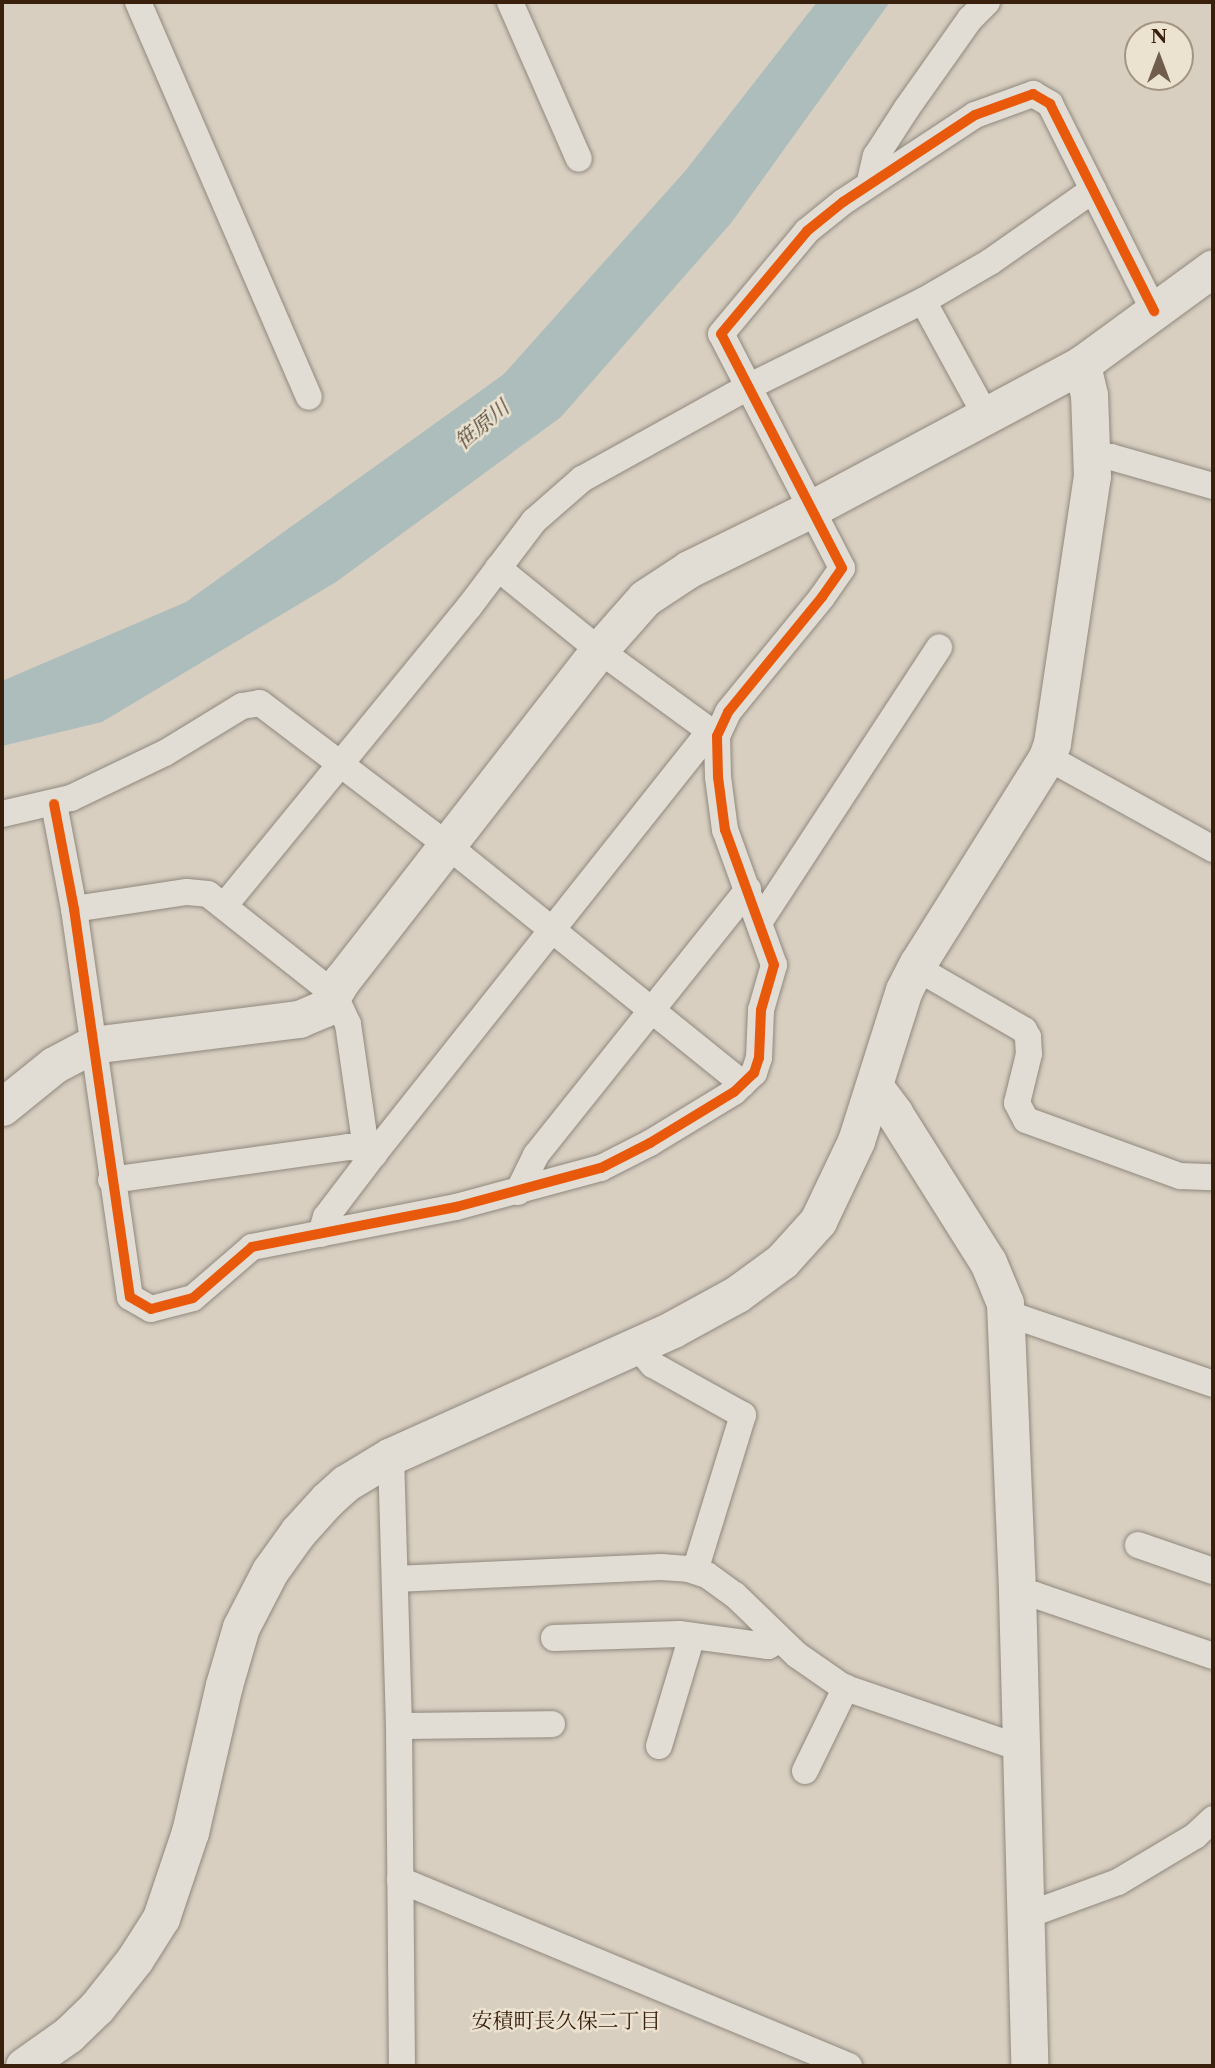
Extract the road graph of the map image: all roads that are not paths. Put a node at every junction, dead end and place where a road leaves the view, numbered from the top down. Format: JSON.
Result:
{"nodes":[{"id":1,"x":138,"y":2,"type":"edge"},
{"id":2,"x":510,"y":2,"type":"edge"},
{"id":3,"x":986,"y":2,"type":"edge"},
{"id":4,"x":579,"y":159,"type":"dead end"},
{"id":5,"x":870,"y":181,"type":"junction"},
{"id":6,"x":1093,"y":190,"type":"junction"},
{"id":7,"x":1213,"y":268,"type":"edge"},
{"id":8,"x":923,"y":300,"type":"junction"},
{"id":9,"x":1154,"y":311,"type":"junction"},
{"id":10,"x":1082,"y":364,"type":"junction"},
{"id":11,"x":748,"y":387,"type":"junction"},
{"id":12,"x":309,"y":397,"type":"dead end"},
{"id":13,"x":986,"y":416,"type":"junction"},
{"id":14,"x":1093,"y":456,"type":"junction"},
{"id":15,"x":1213,"y":486,"type":"edge"},
{"id":16,"x":811,"y":509,"type":"junction"},
{"id":17,"x":498,"y":568,"type":"junction"},
{"id":18,"x":939,"y":647,"type":"dead end"},
{"id":19,"x":599,"y":650,"type":"junction"},
{"id":20,"x":713,"y":734,"type":"junction"},
{"id":21,"x":1047,"y":757,"type":"junction"},
{"id":22,"x":339,"y":764,"type":"junction"},
{"id":23,"x":54,"y":804,"type":"junction"},
{"id":24,"x":2,"y":814,"type":"edge"},
{"id":25,"x":447,"y":845,"type":"junction"},
{"id":26,"x":1213,"y":849,"type":"edge"},
{"id":27,"x":748,"y":889,"type":"junction"},
{"id":28,"x":225,"y":905,"type":"junction"},
{"id":29,"x":74,"y":909,"type":"junction"},
{"id":30,"x":760,"y":921,"type":"junction"},
{"id":31,"x":552,"y":932,"type":"junction"},
{"id":32,"x":915,"y":967,"type":"junction"},
{"id":33,"x":334,"y":993,"type":"junction"},
{"id":34,"x":650,"y":1011,"type":"junction"},
{"id":35,"x":92,"y":1045,"type":"junction"},
{"id":36,"x":743,"y":1084,"type":"junction"},
{"id":37,"x":874,"y":1086,"type":"junction"},
{"id":38,"x":2,"y":1107,"type":"edge"},
{"id":39,"x":370,"y":1152,"type":"junction"},
{"id":40,"x":1213,"y":1177,"type":"edge"},
{"id":41,"x":111,"y":1180,"type":"junction"},
{"id":42,"x":518,"y":1192,"type":"junction"},
{"id":43,"x":321,"y":1234,"type":"junction"},
{"id":44,"x":1006,"y":1312,"type":"junction"},
{"id":45,"x":636,"y":1345,"type":"junction"},
{"id":46,"x":1213,"y":1384,"type":"edge"},
{"id":47,"x":391,"y":1455,"type":"junction"},
{"id":48,"x":1138,"y":1545,"type":"dead end"},
{"id":49,"x":695,"y":1571,"type":"junction"},
{"id":50,"x":1213,"y":1571,"type":"edge"},
{"id":51,"x":395,"y":1579,"type":"junction"},
{"id":52,"x":1017,"y":1592,"type":"junction"},
{"id":53,"x":692,"y":1636,"type":"junction"},
{"id":54,"x":554,"y":1638,"type":"dead end"},
{"id":55,"x":780,"y":1640,"type":"junction"},
{"id":56,"x":1213,"y":1656,"type":"edge"},
{"id":57,"x":846,"y":1687,"type":"junction"},
{"id":58,"x":552,"y":1724,"type":"dead end"},
{"id":59,"x":399,"y":1726,"type":"junction"},
{"id":60,"x":659,"y":1746,"type":"dead end"},
{"id":61,"x":1020,"y":1748,"type":"junction"},
{"id":62,"x":804,"y":1770,"type":"dead end"},
{"id":63,"x":1213,"y":1819,"type":"edge"},
{"id":64,"x":400,"y":1880,"type":"junction"},
{"id":65,"x":1025,"y":1916,"type":"junction"},
{"id":66,"x":24,"y":2066,"type":"edge"},
{"id":67,"x":402,"y":2066,"type":"edge"},
{"id":68,"x":849,"y":2066,"type":"edge"},
{"id":69,"x":1029,"y":2066,"type":"edge"}],
"edges":[{"from":1,"to":12,"type":"street"},
{"from":2,"to":4,"type":"street"},
{"from":3,"to":5,"type":"street"},
{"from":5,"to":6,"type":"street"},
{"from":5,"to":11,"type":"street"},
{"from":6,"to":8,"type":"street"},
{"from":6,"to":9,"type":"street"},
{"from":7,"to":9,"type":"street"},
{"from":8,"to":11,"type":"street"},
{"from":8,"to":13,"type":"street"},
{"from":9,"to":10,"type":"street"},
{"from":10,"to":13,"type":"street"},
{"from":10,"to":14,"type":"street"},
{"from":11,"to":16,"type":"street"},
{"from":11,"to":17,"type":"street"},
{"from":13,"to":16,"type":"street"},
{"from":14,"to":15,"type":"street"},
{"from":14,"to":21,"type":"street"},
{"from":16,"to":19,"type":"street"},
{"from":16,"to":20,"type":"street"},
{"from":17,"to":19,"type":"street"},
{"from":17,"to":22,"type":"street"},
{"from":18,"to":30,"type":"street"},
{"from":19,"to":20,"type":"street"},
{"from":19,"to":25,"type":"street"},
{"from":20,"to":27,"type":"street"},
{"from":20,"to":31,"type":"street"},
{"from":21,"to":26,"type":"street"},
{"from":21,"to":32,"type":"street"},
{"from":22,"to":23,"type":"street"},
{"from":22,"to":25,"type":"street"},
{"from":22,"to":28,"type":"street"},
{"from":23,"to":24,"type":"street"},
{"from":23,"to":29,"type":"street"},
{"from":25,"to":31,"type":"street"},
{"from":25,"to":33,"type":"street"},
{"from":27,"to":30,"type":"street"},
{"from":27,"to":34,"type":"street"},
{"from":28,"to":29,"type":"street"},
{"from":28,"to":33,"type":"street"},
{"from":29,"to":35,"type":"street"},
{"from":30,"to":36,"type":"street"},
{"from":31,"to":34,"type":"street"},
{"from":31,"to":39,"type":"street"},
{"from":32,"to":37,"type":"street"},
{"from":32,"to":40,"type":"street"},
{"from":33,"to":35,"type":"street"},
{"from":33,"to":39,"type":"street"},
{"from":34,"to":36,"type":"street"},
{"from":34,"to":42,"type":"street"},
{"from":35,"to":38,"type":"street"},
{"from":35,"to":41,"type":"street"},
{"from":36,"to":42,"type":"street"},
{"from":37,"to":44,"type":"street"},
{"from":37,"to":45,"type":"street"},
{"from":39,"to":41,"type":"street"},
{"from":39,"to":43,"type":"street"},
{"from":41,"to":43,"type":"street"},
{"from":42,"to":43,"type":"street"},
{"from":44,"to":46,"type":"street"},
{"from":44,"to":52,"type":"street"},
{"from":45,"to":47,"type":"street"},
{"from":45,"to":49,"type":"street"},
{"from":47,"to":51,"type":"street"},
{"from":47,"to":66,"type":"street"},
{"from":48,"to":50,"type":"street"},
{"from":49,"to":51,"type":"street"},
{"from":49,"to":55,"type":"street"},
{"from":51,"to":59,"type":"street"},
{"from":52,"to":56,"type":"street"},
{"from":52,"to":61,"type":"street"},
{"from":53,"to":54,"type":"street"},
{"from":53,"to":55,"type":"street"},
{"from":53,"to":60,"type":"street"},
{"from":55,"to":57,"type":"street"},
{"from":57,"to":61,"type":"street"},
{"from":57,"to":62,"type":"street"},
{"from":58,"to":59,"type":"street"},
{"from":59,"to":64,"type":"street"},
{"from":61,"to":65,"type":"street"},
{"from":63,"to":65,"type":"street"},
{"from":64,"to":67,"type":"street"},
{"from":64,"to":68,"type":"street"},
{"from":65,"to":69,"type":"street"}]}
